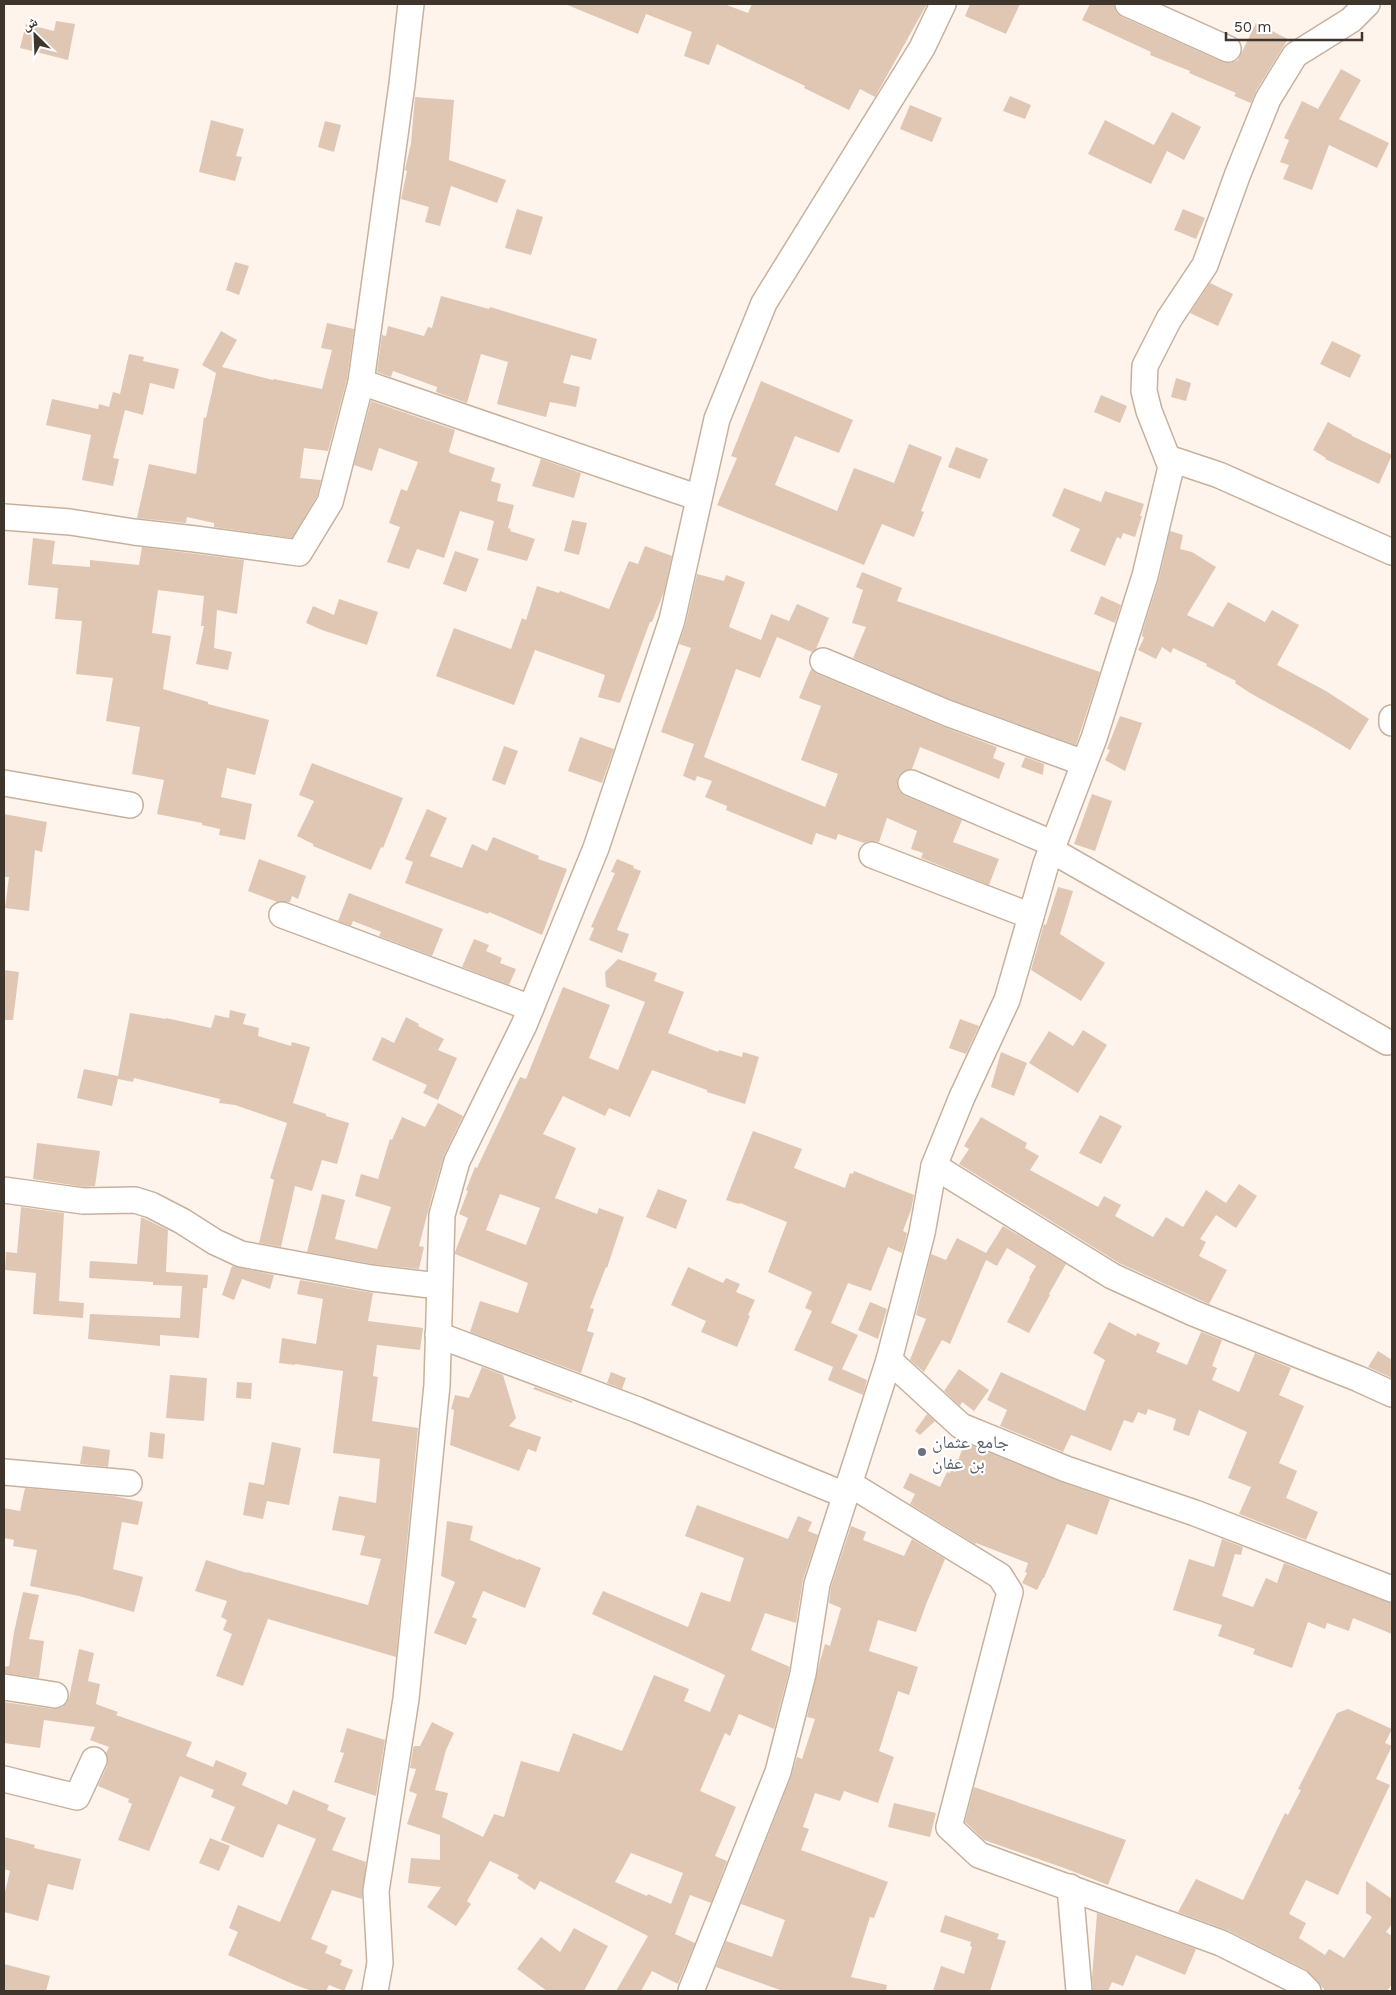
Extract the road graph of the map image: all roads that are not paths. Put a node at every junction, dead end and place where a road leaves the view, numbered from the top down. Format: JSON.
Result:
{"nodes":[{"id":1,"x":411,"y":4,"type":"edge"},
{"id":2,"x":943,"y":4,"type":"edge"},
{"id":3,"x":1128,"y":4,"type":"edge"},
{"id":4,"x":1367,"y":4,"type":"edge"},
{"id":5,"x":1228,"y":49,"type":"dead end"},
{"id":6,"x":361,"y":382,"type":"junction"},
{"id":7,"x":1168,"y":458,"type":"junction"},
{"id":8,"x":699,"y":498,"type":"junction"},
{"id":9,"x":4,"y":517,"type":"edge"},
{"id":10,"x":1392,"y":552,"type":"edge"},
{"id":11,"x":823,"y":661,"type":"dead end"},
{"id":12,"x":1392,"y":718,"type":"edge"},
{"id":13,"x":1392,"y":723,"type":"edge"},
{"id":14,"x":1084,"y":763,"type":"junction"},
{"id":15,"x":4,"y":783,"type":"edge"},
{"id":16,"x":911,"y":783,"type":"dead end"},
{"id":17,"x":130,"y":805,"type":"dead end"},
{"id":18,"x":1052,"y":847,"type":"junction"},
{"id":19,"x":872,"y":855,"type":"dead end"},
{"id":20,"x":282,"y":915,"type":"dead end"},
{"id":21,"x":1031,"y":916,"type":"junction"},
{"id":22,"x":531,"y":1008,"type":"junction"},
{"id":23,"x":1387,"y":1042,"type":"dead end"},
{"id":24,"x":934,"y":1166,"type":"junction"},
{"id":25,"x":4,"y":1190,"type":"edge"},
{"id":26,"x":439,"y":1286,"type":"junction"},
{"id":27,"x":438,"y":1335,"type":"junction"},
{"id":28,"x":889,"y":1360,"type":"junction"},
{"id":29,"x":1392,"y":1394,"type":"edge"},
{"id":30,"x":4,"y":1472,"type":"edge"},
{"id":31,"x":129,"y":1483,"type":"dead end"},
{"id":32,"x":847,"y":1490,"type":"junction"},
{"id":33,"x":1392,"y":1589,"type":"edge"},
{"id":34,"x":4,"y":1687,"type":"edge"},
{"id":35,"x":55,"y":1695,"type":"dead end"},
{"id":36,"x":94,"y":1760,"type":"dead end"},
{"id":37,"x":4,"y":1779,"type":"edge"},
{"id":38,"x":1070,"y":1887,"type":"junction"},
{"id":39,"x":375,"y":1991,"type":"edge"},
{"id":40,"x":691,"y":1991,"type":"edge"},
{"id":41,"x":1079,"y":1991,"type":"edge"},
{"id":42,"x":1308,"y":1991,"type":"edge"}],
"edges":[{"from":1,"to":6,"type":"street"},
{"from":2,"to":8,"type":"street"},
{"from":3,"to":5,"type":"street"},
{"from":4,"to":7,"type":"street"},
{"from":6,"to":8,"type":"street"},
{"from":6,"to":9,"type":"street"},
{"from":7,"to":10,"type":"street"},
{"from":7,"to":14,"type":"street"},
{"from":8,"to":22,"type":"street"},
{"from":11,"to":14,"type":"street"},
{"from":12,"to":13,"type":"street"},
{"from":14,"to":18,"type":"street"},
{"from":15,"to":17,"type":"street"},
{"from":16,"to":18,"type":"street"},
{"from":18,"to":21,"type":"street"},
{"from":18,"to":23,"type":"street"},
{"from":19,"to":21,"type":"street"},
{"from":20,"to":22,"type":"street"},
{"from":21,"to":24,"type":"street"},
{"from":22,"to":26,"type":"street"},
{"from":24,"to":28,"type":"street"},
{"from":24,"to":29,"type":"street"},
{"from":25,"to":26,"type":"street"},
{"from":26,"to":27,"type":"street"},
{"from":27,"to":32,"type":"street"},
{"from":27,"to":39,"type":"street"},
{"from":28,"to":32,"type":"street"},
{"from":28,"to":33,"type":"street"},
{"from":30,"to":31,"type":"street"},
{"from":32,"to":38,"type":"street"},
{"from":32,"to":40,"type":"street"},
{"from":34,"to":35,"type":"street"},
{"from":36,"to":37,"type":"street"},
{"from":38,"to":41,"type":"street"},
{"from":38,"to":42,"type":"street"}]}
